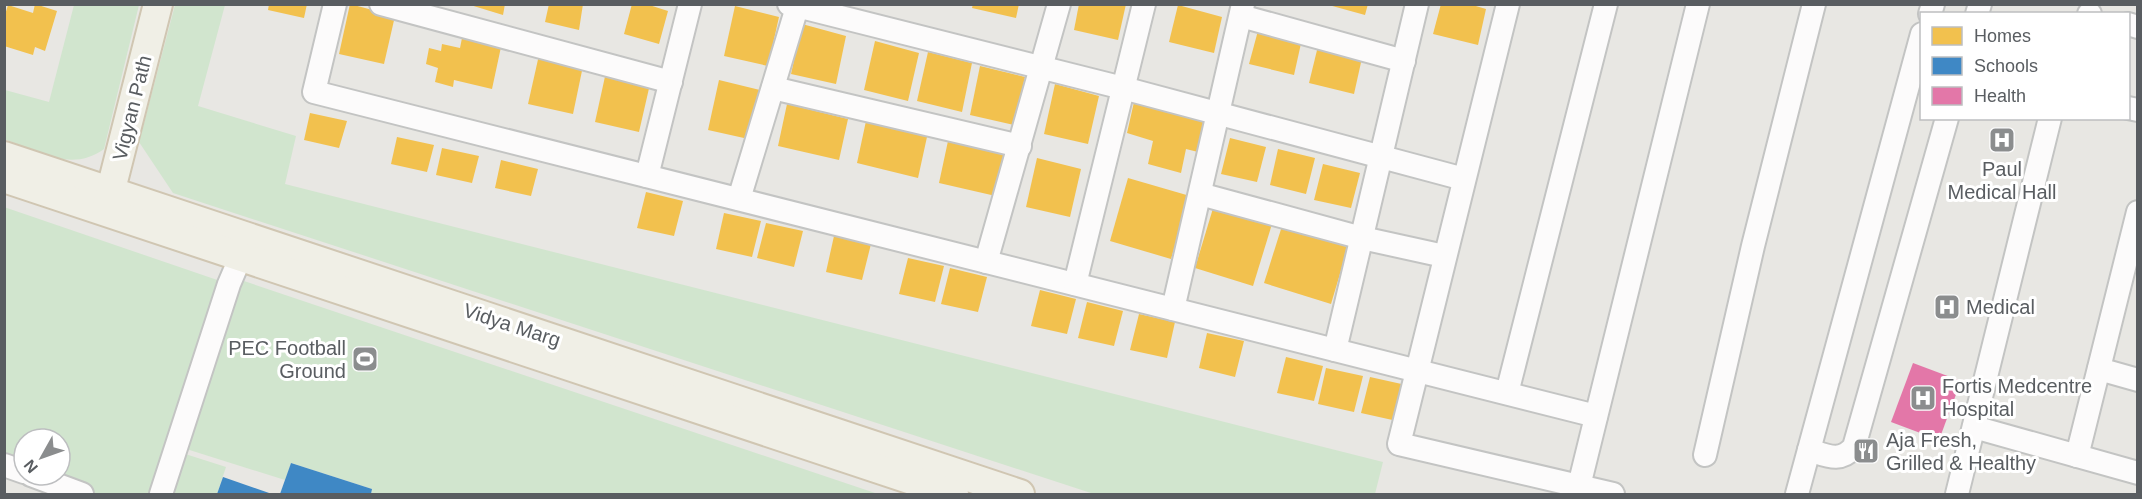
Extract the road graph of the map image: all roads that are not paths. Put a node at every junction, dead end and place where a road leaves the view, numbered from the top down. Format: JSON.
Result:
{"nodes":[{"id":1,"x":158,"y":4,"type":"edge"},
{"id":2,"x":335,"y":4,"type":"edge"},
{"id":3,"x":381,"y":4,"type":"edge"},
{"id":4,"x":690,"y":4,"type":"edge"},
{"id":5,"x":1059,"y":4,"type":"edge"},
{"id":6,"x":1144,"y":4,"type":"edge"},
{"id":7,"x":1417,"y":4,"type":"edge"},
{"id":8,"x":1508,"y":4,"type":"edge"},
{"id":9,"x":1606,"y":4,"type":"edge"},
{"id":10,"x":1698,"y":4,"type":"edge"},
{"id":11,"x":1814,"y":4,"type":"edge"},
{"id":12,"x":795,"y":5,"type":"edge"},
{"id":13,"x":1242,"y":10,"type":"edge"},
{"id":14,"x":1920,"y":41,"type":"edge"},
{"id":15,"x":1404,"y":61,"type":"junction"},
{"id":16,"x":1042,"y":68,"type":"junction"},
{"id":17,"x":670,"y":82,"type":"junction"},
{"id":18,"x":773,"y":88,"type":"junction"},
{"id":19,"x":1123,"y":88,"type":"junction"},
{"id":20,"x":1218,"y":114,"type":"junction"},
{"id":21,"x":1946,"y":120,"type":"edge"},
{"id":22,"x":2050,"y":120,"type":"edge"},
{"id":23,"x":1020,"y":146,"type":"junction"},
{"id":24,"x":4,"y":156,"type":"edge"},
{"id":25,"x":1382,"y":157,"type":"junction"},
{"id":26,"x":647,"y":176,"type":"junction"},
{"id":27,"x":4,"y":178,"type":"edge"},
{"id":28,"x":1464,"y":179,"type":"junction"},
{"id":29,"x":1200,"y":194,"type":"junction"},
{"id":30,"x":739,"y":199,"type":"junction"},
{"id":31,"x":108,"y":202,"type":"junction"},
{"id":32,"x":2138,"y":212,"type":"edge"},
{"id":33,"x":1362,"y":238,"type":"junction"},
{"id":34,"x":245,"y":247,"type":"junction"},
{"id":35,"x":1444,"y":256,"type":"junction"},
{"id":36,"x":986,"y":262,"type":"junction"},
{"id":37,"x":1075,"y":284,"type":"junction"},
{"id":38,"x":1173,"y":309,"type":"junction"},
{"id":39,"x":1335,"y":350,"type":"junction"},
{"id":40,"x":2099,"y":369,"type":"junction"},
{"id":41,"x":1415,"y":370,"type":"junction"},
{"id":42,"x":2138,"y":380,"type":"edge"},
{"id":43,"x":1507,"y":393,"type":"junction"},
{"id":44,"x":1596,"y":416,"type":"junction"},
{"id":45,"x":1974,"y":427,"type":"junction"},
{"id":46,"x":1809,"y":450,"type":"junction"},
{"id":47,"x":1705,"y":455,"type":"dead end"},
{"id":48,"x":2077,"y":456,"type":"junction"},
{"id":49,"x":2138,"y":473,"type":"edge"},
{"id":50,"x":1579,"y":486,"type":"junction"},
{"id":51,"x":62,"y":487,"type":"edge"},
{"id":52,"x":82,"y":495,"type":"edge"},
{"id":53,"x":161,"y":495,"type":"edge"},
{"id":54,"x":954,"y":495,"type":"edge"},
{"id":55,"x":1020,"y":495,"type":"edge"},
{"id":56,"x":1613,"y":495,"type":"edge"},
{"id":57,"x":1797,"y":495,"type":"edge"},
{"id":58,"x":1957,"y":495,"type":"edge"}],
"edges":[{"from":1,"to":31,"type":"main road","name":"Vigyan Path"},
{"from":2,"to":26,"type":"street"},
{"from":3,"to":17,"type":"street"},
{"from":4,"to":17,"type":"street"},
{"from":5,"to":16,"type":"street"},
{"from":6,"to":19,"type":"street"},
{"from":7,"to":15,"type":"street"},
{"from":8,"to":28,"type":"street"},
{"from":9,"to":43,"type":"street"},
{"from":10,"to":44,"type":"street"},
{"from":11,"to":47,"type":"street"},
{"from":12,"to":16,"type":"street"},
{"from":12,"to":18,"type":"street"},
{"from":13,"to":15,"type":"street"},
{"from":13,"to":20,"type":"street"},
{"from":14,"to":46,"type":"street"},
{"from":15,"to":25,"type":"street"},
{"from":16,"to":19,"type":"street"},
{"from":16,"to":23,"type":"street"},
{"from":17,"to":26,"type":"street"},
{"from":18,"to":23,"type":"street"},
{"from":18,"to":30,"type":"street"},
{"from":19,"to":20,"type":"street"},
{"from":19,"to":37,"type":"street"},
{"from":20,"to":25,"type":"street"},
{"from":20,"to":29,"type":"street"},
{"from":21,"to":46,"type":"street"},
{"from":22,"to":45,"type":"street"},
{"from":23,"to":36,"type":"street"},
{"from":24,"to":31,"type":"main road","name":"Vidya Marg"},
{"from":25,"to":28,"type":"street"},
{"from":25,"to":33,"type":"street"},
{"from":26,"to":30,"type":"street"},
{"from":27,"to":31,"type":"main road","name":"Vidya Marg"},
{"from":28,"to":35,"type":"street"},
{"from":29,"to":33,"type":"street"},
{"from":29,"to":38,"type":"street"},
{"from":30,"to":36,"type":"street"},
{"from":31,"to":34,"type":"main road","name":"Vidya Marg"},
{"from":32,"to":40,"type":"street"},
{"from":33,"to":35,"type":"street"},
{"from":33,"to":39,"type":"street"},
{"from":34,"to":53,"type":"street"},
{"from":34,"to":54,"type":"main road","name":"Vidya Marg"},
{"from":34,"to":55,"type":"main road","name":"Vidya Marg"},
{"from":35,"to":41,"type":"street"},
{"from":36,"to":37,"type":"street"},
{"from":37,"to":38,"type":"street"},
{"from":38,"to":39,"type":"street"},
{"from":39,"to":41,"type":"street"},
{"from":40,"to":42,"type":"street"},
{"from":40,"to":48,"type":"street"},
{"from":41,"to":43,"type":"street"},
{"from":41,"to":50,"type":"street"},
{"from":43,"to":44,"type":"street"},
{"from":44,"to":50,"type":"street"},
{"from":45,"to":48,"type":"street"},
{"from":45,"to":58,"type":"street"},
{"from":46,"to":57,"type":"street"},
{"from":48,"to":49,"type":"street"},
{"from":50,"to":56,"type":"street"},
{"from":51,"to":52,"type":"street"}]}
